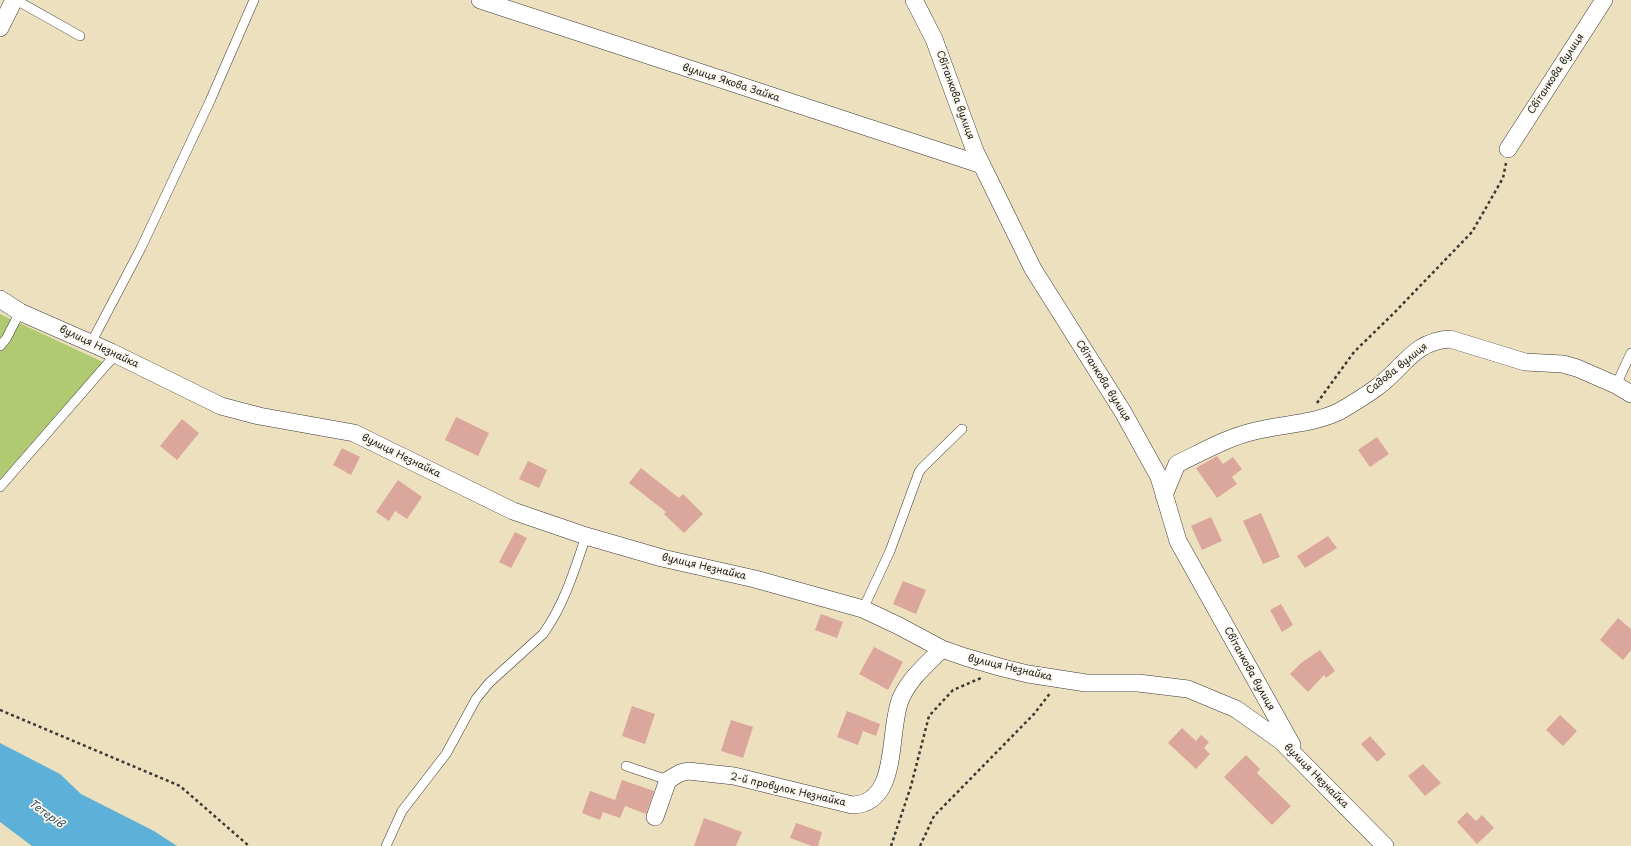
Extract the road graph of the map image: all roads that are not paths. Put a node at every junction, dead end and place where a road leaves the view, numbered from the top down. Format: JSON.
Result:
{"nodes":[{"id":1,"x":15,"y":0,"type":"edge"},
{"id":2,"x":254,"y":0,"type":"edge"},
{"id":3,"x":480,"y":0,"type":"edge"},
{"id":4,"x":914,"y":0,"type":"edge"},
{"id":5,"x":1604,"y":0,"type":"edge"},
{"id":6,"x":0,"y":28,"type":"edge"},
{"id":7,"x":80,"y":36,"type":"dead end"},
{"id":8,"x":1508,"y":148,"type":"road end"},
{"id":9,"x":982,"y":165,"type":"junction"},
{"id":10,"x":0,"y":299,"type":"edge"},
{"id":11,"x":20,"y":312,"type":"junction"},
{"id":12,"x":91,"y":343,"type":"junction"},
{"id":13,"x":0,"y":346,"type":"edge"},
{"id":14,"x":1631,"y":353,"type":"edge"},
{"id":15,"x":116,"y":354,"type":"junction"},
{"id":16,"x":1616,"y":385,"type":"junction"},
{"id":17,"x":1631,"y":394,"type":"edge"},
{"id":18,"x":962,"y":429,"type":"dead end"},
{"id":19,"x":0,"y":487,"type":"edge"},
{"id":20,"x":1164,"y":495,"type":"junction"},
{"id":21,"x":586,"y":536,"type":"junction"},
{"id":22,"x":863,"y":609,"type":"junction"},
{"id":23,"x":942,"y":649,"type":"junction"},
{"id":24,"x":1300,"y":759,"type":"junction"},
{"id":25,"x":626,"y":766,"type":"dead end"},
{"id":26,"x":668,"y":780,"type":"junction"},
{"id":27,"x":656,"y":817,"type":"dead end"},
{"id":28,"x":1382,"y":845,"type":"edge"},
{"id":29,"x":386,"y":846,"type":"edge"}],
"edges":[{"from":1,"to":6,"type":"street"},
{"from":1,"to":7,"type":"lane"},
{"from":2,"to":12,"type":"lane"},
{"from":3,"to":9,"type":"street","name":"вулиця Якова Зайка"},
{"from":4,"to":9,"type":"street","name":"Світанкова вулиця"},
{"from":5,"to":8,"type":"street","name":"Світанкова вулиця"},
{"from":9,"to":20,"type":"street","name":"Світанкова вулиця"},
{"from":10,"to":11,"type":"street","name":"вулиця Незнайка"},
{"from":11,"to":12,"type":"street","name":"вулиця Незнайка"},
{"from":11,"to":13,"type":"lane"},
{"from":12,"to":15,"type":"street","name":"вулиця Незнайка"},
{"from":14,"to":16,"type":"lane"},
{"from":15,"to":19,"type":"lane"},
{"from":15,"to":21,"type":"street","name":"вулиця Незнайка"},
{"from":16,"to":17,"type":"street","name":"Садова вулиця"},
{"from":16,"to":20,"type":"street","name":"Садова вулиця"},
{"from":18,"to":22,"type":"lane"},
{"from":20,"to":24,"type":"street","name":"Світанкова вулиця"},
{"from":21,"to":22,"type":"street","name":"вулиця Незнайка"},
{"from":21,"to":29,"type":"lane"},
{"from":22,"to":23,"type":"street","name":"вулиця Незнайка"},
{"from":23,"to":24,"type":"street","name":"вулиця Незнайка"},
{"from":23,"to":26,"type":"street","name":"2-й провулок Незнайка"},
{"from":24,"to":28,"type":"street","name":"вулиця Незнайка"},
{"from":25,"to":26,"type":"lane"},
{"from":26,"to":27,"type":"street"}]}
